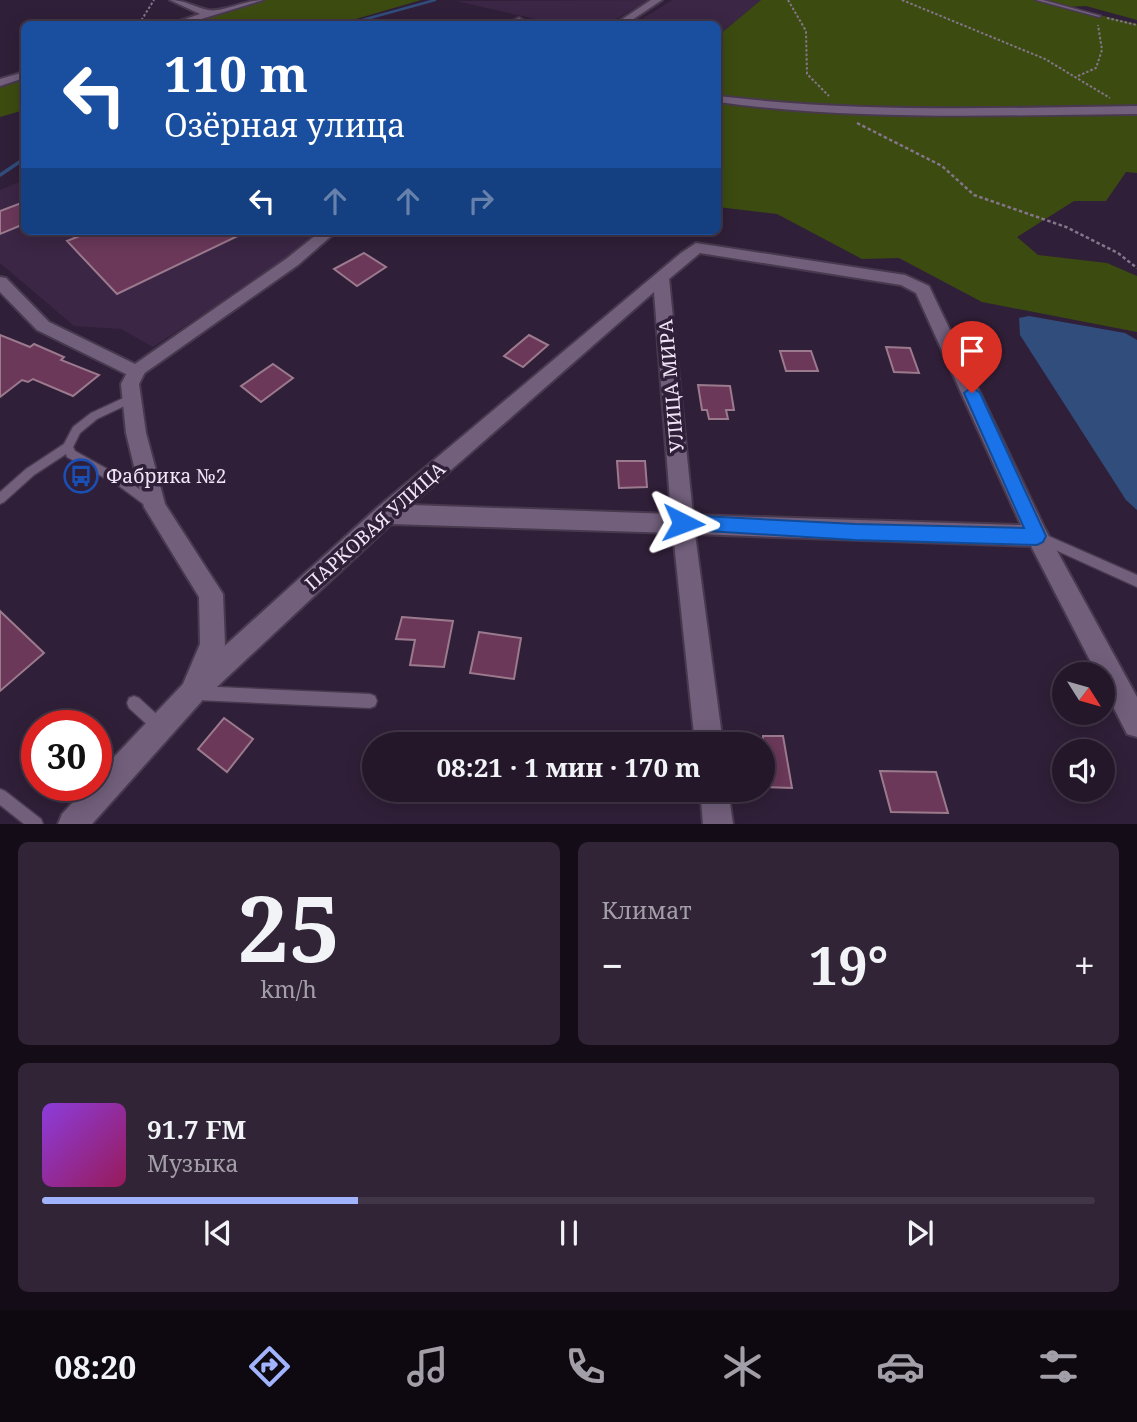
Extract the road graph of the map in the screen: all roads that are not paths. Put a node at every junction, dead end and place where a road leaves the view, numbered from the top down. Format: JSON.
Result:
{"nodes":[{"id":1,"x":175,"y":0,"type":"edge"},
{"id":2,"x":258,"y":0,"type":"edge"},
{"id":3,"x":657,"y":0,"type":"edge"},
{"id":4,"x":1038,"y":0,"type":"edge"},
{"id":5,"x":209,"y":14,"type":"junction"},
{"id":6,"x":1098,"y":16,"type":"road end"},
{"id":7,"x":186,"y":21,"type":"edge"},
{"id":8,"x":625,"y":21,"type":"edge"},
{"id":9,"x":21,"y":76,"type":"edge"},
{"id":10,"x":0,"y":83,"type":"edge"},
{"id":11,"x":721,"y":99,"type":"edge"},
{"id":12,"x":1133,"y":110,"type":"edge"},
{"id":13,"x":325,"y":235,"type":"edge"},
{"id":14,"x":661,"y":279,"type":"junction"},
{"id":15,"x":0,"y":282,"type":"edge"},
{"id":16,"x":136,"y":372,"type":"junction"},
{"id":17,"x":132,"y":398,"type":"junction"},
{"id":18,"x":68,"y":446,"type":"junction"},
{"id":19,"x":0,"y":499,"type":"edge"},
{"id":20,"x":156,"y":507,"type":"junction"},
{"id":21,"x":386,"y":514,"type":"junction"},
{"id":22,"x":683,"y":523,"type":"junction"},
{"id":23,"x":1037,"y":536,"type":"junction"},
{"id":24,"x":1137,"y":582,"type":"edge"},
{"id":25,"x":192,"y":693,"type":"junction"},
{"id":26,"x":370,"y":702,"type":"dead end"},
{"id":27,"x":134,"y":704,"type":"dead end"},
{"id":28,"x":1137,"y":724,"type":"edge"},
{"id":29,"x":161,"y":727,"type":"junction"},
{"id":30,"x":708,"y":732,"type":"edge"},
{"id":31,"x":0,"y":796,"type":"edge"},
{"id":32,"x":715,"y":802,"type":"edge"},
{"id":33,"x":36,"y":824,"type":"edge"},
{"id":34,"x":72,"y":824,"type":"edge"},
{"id":35,"x":718,"y":824,"type":"edge"}],
"edges":[{"from":1,"to":5,"type":"street"},
{"from":2,"to":5,"type":"street"},
{"from":3,"to":8,"type":"street"},
{"from":4,"to":6,"type":"lane"},
{"from":5,"to":7,"type":"street"},
{"from":9,"to":10,"type":"street"},
{"from":11,"to":12,"type":"street"},
{"from":13,"to":16,"type":"street"},
{"from":14,"to":21,"type":"street","name":"ПАРКОВАЯ УЛИЦА"},
{"from":14,"to":22,"type":"street","name":"УЛИЦА МИРА"},
{"from":14,"to":23,"type":"street","name":"ПАРКОВАЯ УЛИЦА"},
{"from":15,"to":16,"type":"street"},
{"from":16,"to":17,"type":"street"},
{"from":17,"to":18,"type":"lane"},
{"from":17,"to":20,"type":"street"},
{"from":18,"to":19,"type":"lane"},
{"from":18,"to":20,"type":"lane"},
{"from":20,"to":25,"type":"street"},
{"from":21,"to":22,"type":"street"},
{"from":21,"to":25,"type":"street","name":"ПАРКОВАЯ УЛИЦА"},
{"from":22,"to":23,"type":"street"},
{"from":22,"to":30,"type":"street","name":"УЛИЦА МИРА"},
{"from":23,"to":24,"type":"lane"},
{"from":23,"to":28,"type":"street"},
{"from":25,"to":26,"type":"lane"},
{"from":25,"to":29,"type":"street","name":"ПАРКОВАЯ УЛИЦА"},
{"from":27,"to":29,"type":"lane"},
{"from":29,"to":34,"type":"street","name":"ПАРКОВАЯ УЛИЦА"},
{"from":31,"to":33,"type":"lane"},
{"from":32,"to":35,"type":"street"}]}
